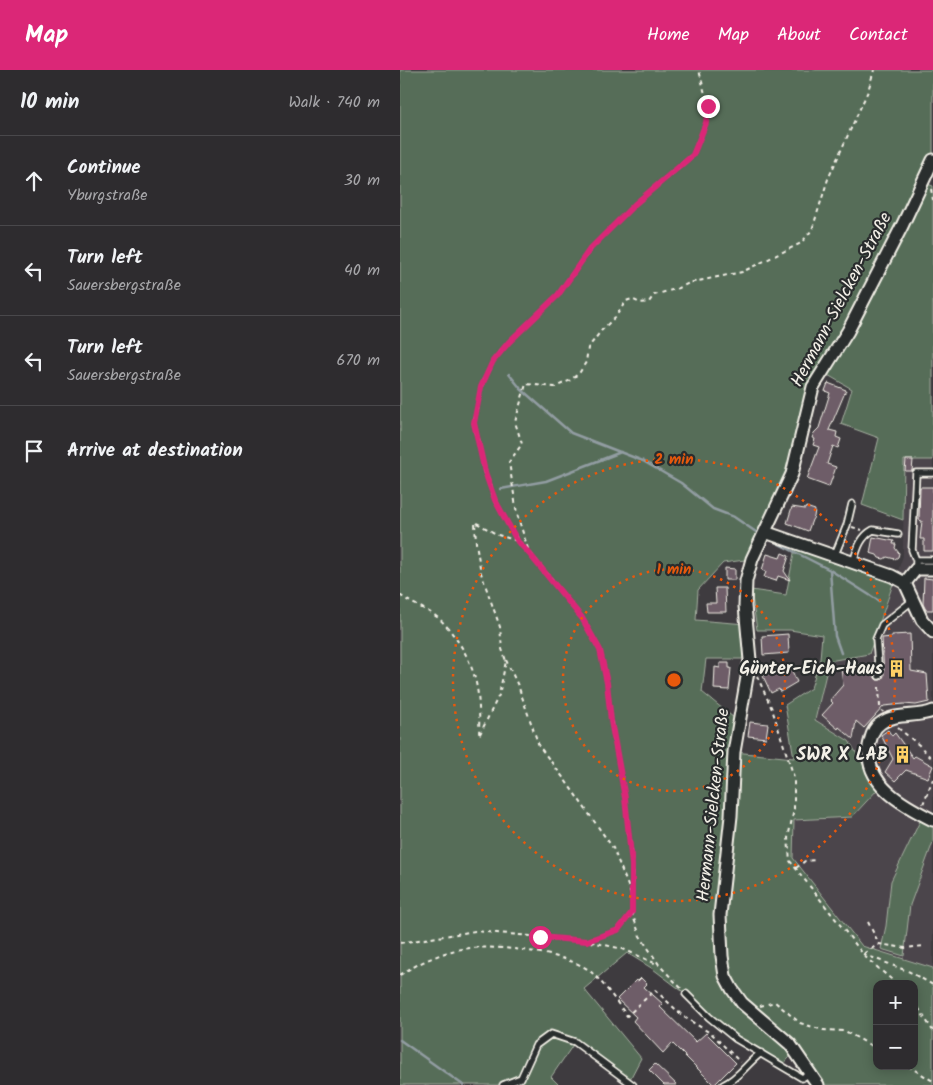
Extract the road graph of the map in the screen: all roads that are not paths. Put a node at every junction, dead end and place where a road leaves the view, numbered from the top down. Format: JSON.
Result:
{"nodes":[{"id":1,"x":933,"y":160,"type":"edge"},
{"id":2,"x":933,"y":473,"type":"edge"},
{"id":3,"x":852,"y":504,"type":"dead end"},
{"id":4,"x":898,"y":534,"type":"dead end"},
{"id":5,"x":764,"y":535,"type":"junction"},
{"id":6,"x":834,"y":557,"type":"junction"},
{"id":7,"x":933,"y":560,"type":"edge"},
{"id":8,"x":853,"y":564,"type":"junction"},
{"id":9,"x":916,"y":564,"type":"junction"},
{"id":10,"x":933,"y":569,"type":"edge"},
{"id":11,"x":905,"y":583,"type":"junction"},
{"id":12,"x":912,"y":601,"type":"junction"},
{"id":13,"x":933,"y":632,"type":"edge"},
{"id":14,"x":878,"y":676,"type":"dead end"},
{"id":15,"x":933,"y":710,"type":"edge"},
{"id":16,"x":933,"y":820,"type":"edge"},
{"id":17,"x":686,"y":994,"type":"road end"},
{"id":18,"x":761,"y":1053,"type":"junction"},
{"id":19,"x":810,"y":1073,"type":"junction"},
{"id":20,"x":503,"y":1085,"type":"edge"},
{"id":21,"x":633,"y":1085,"type":"edge"},
{"id":22,"x":724,"y":1085,"type":"edge"},
{"id":23,"x":818,"y":1085,"type":"edge"}],
"edges":[{"from":1,"to":5,"type":"street","name":"Hermann-Sielcken-Straße"},
{"from":2,"to":9,"type":"lane"},
{"from":3,"to":6,"type":"lane"},
{"from":4,"to":8,"type":"lane"},
{"from":5,"to":6,"type":"street"},
{"from":5,"to":19,"type":"street","name":"Hermann-Sielcken-Straße"},
{"from":6,"to":8,"type":"street"},
{"from":7,"to":9,"type":"lane"},
{"from":8,"to":11,"type":"street"},
{"from":9,"to":10,"type":"street"},
{"from":9,"to":11,"type":"street"},
{"from":11,"to":12,"type":"street"},
{"from":12,"to":13,"type":"street"},
{"from":12,"to":14,"type":"lane"},
{"from":15,"to":16,"type":"street"},
{"from":17,"to":18,"type":"lane"},
{"from":18,"to":19,"type":"lane"},
{"from":18,"to":22,"type":"lane"},
{"from":19,"to":23,"type":"street","name":"Hermann-Sielcken-Straße"},
{"from":20,"to":21,"type":"lane"}]}
